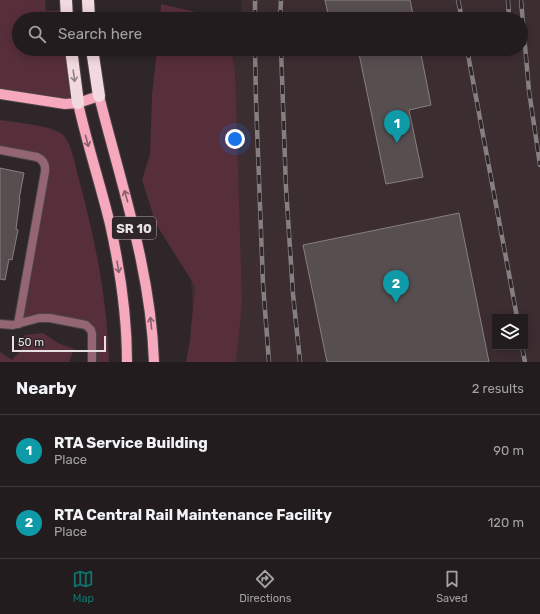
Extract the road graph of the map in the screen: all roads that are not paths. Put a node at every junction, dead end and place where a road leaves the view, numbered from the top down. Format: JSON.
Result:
{"nodes":[{"id":1,"x":66,"y":0,"type":"edge"},
{"id":2,"x":88,"y":0,"type":"edge"},
{"id":3,"x":67,"y":12,"type":"edge"},
{"id":4,"x":89,"y":12,"type":"edge"},
{"id":5,"x":71,"y":56,"type":"edge"},
{"id":6,"x":93,"y":56,"type":"edge"},
{"id":7,"x":0,"y":94,"type":"edge"},
{"id":8,"x":99,"y":96,"type":"junction"},
{"id":9,"x":78,"y":103,"type":"junction"},
{"id":10,"x":0,"y":150,"type":"edge"},
{"id":11,"x":0,"y":324,"type":"edge"},
{"id":12,"x":18,"y":324,"type":"junction"},
{"id":13,"x":92,"y":362,"type":"edge"},
{"id":14,"x":127,"y":362,"type":"edge"},
{"id":15,"x":154,"y":362,"type":"edge"}],
"edges":[{"from":1,"to":3,"type":"highway"},
{"from":2,"to":4,"type":"highway"},
{"from":5,"to":9,"type":"highway","one_way":true},
{"from":6,"to":8,"type":"highway"},
{"from":7,"to":9,"type":"main road"},
{"from":8,"to":9,"type":"main road"},
{"from":15,"to":8,"type":"main road","number":"SR 10","one_way":true},
{"from":9,"to":14,"type":"main road","number":"SR 10","one_way":true},
{"from":10,"to":12,"type":"street"},
{"from":11,"to":12,"type":"street"},
{"from":12,"to":13,"type":"street"}]}
